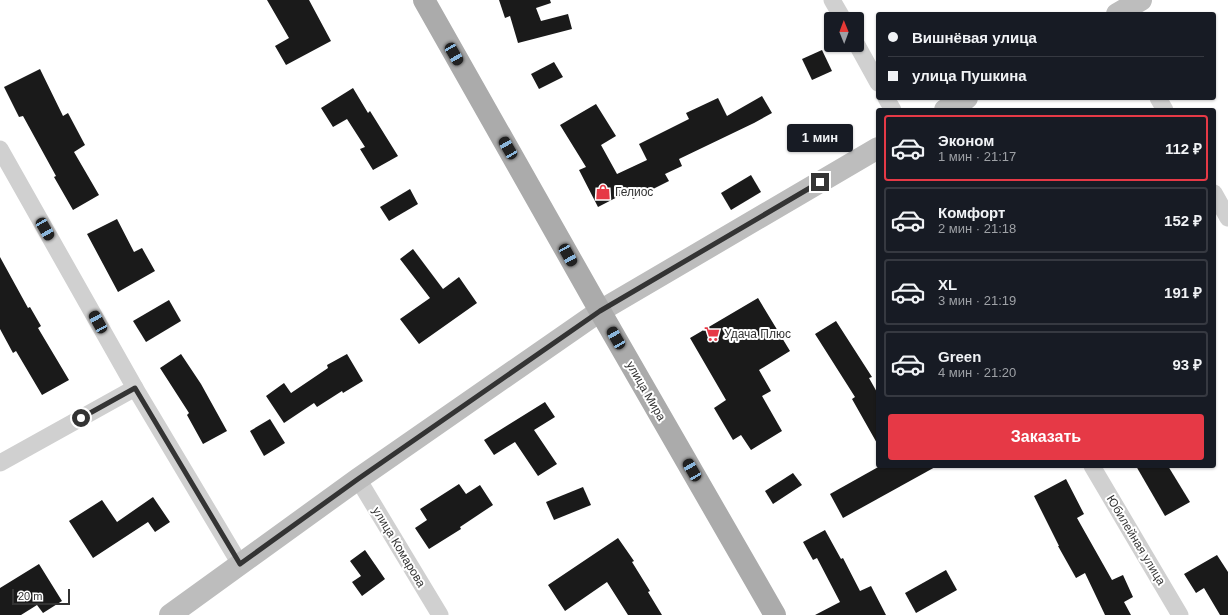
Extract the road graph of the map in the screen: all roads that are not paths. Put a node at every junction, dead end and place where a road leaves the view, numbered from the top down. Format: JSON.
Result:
{"nodes":[{"id":1,"x":424,"y":0,"type":"edge"},
{"id":2,"x":832,"y":0,"type":"edge"},
{"id":3,"x":1141,"y":0,"type":"edge"},
{"id":4,"x":839,"y":12,"type":"edge"},
{"id":5,"x":1120,"y":12,"type":"edge"},
{"id":6,"x":861,"y":52,"type":"edge"},
{"id":7,"x":876,"y":79,"type":"edge"},
{"id":8,"x":963,"y":100,"type":"edge"},
{"id":9,"x":949,"y":108,"type":"edge"},
{"id":10,"x":0,"y":149,"type":"edge"},
{"id":11,"x":876,"y":153,"type":"edge"},
{"id":12,"x":1216,"y":197,"type":"edge"},
{"id":13,"x":1228,"y":218,"type":"edge"},
{"id":14,"x":600,"y":311,"type":"junction"},
{"id":15,"x":135,"y":388,"type":"junction"},
{"id":16,"x":0,"y":463,"type":"edge"},
{"id":17,"x":1093,"y":468,"type":"edge"},
{"id":18,"x":358,"y":479,"type":"junction"},
{"id":19,"x":240,"y":564,"type":"junction"},
{"id":20,"x":170,"y":615,"type":"edge"},
{"id":21,"x":440,"y":615,"type":"edge"},
{"id":22,"x":775,"y":615,"type":"edge"},
{"id":23,"x":1180,"y":615,"type":"edge"}],
"edges":[{"from":1,"to":14,"type":"main road","name":"улица Мира"},
{"from":2,"to":4,"type":"street"},
{"from":3,"to":5,"type":"street"},
{"from":6,"to":7,"type":"street"},
{"from":8,"to":9,"type":"street"},
{"from":10,"to":15,"type":"street"},
{"from":11,"to":14,"type":"street"},
{"from":12,"to":13,"type":"street"},
{"from":14,"to":18,"type":"street"},
{"from":14,"to":22,"type":"main road","name":"улица Мира"},
{"from":15,"to":16,"type":"street"},
{"from":15,"to":19,"type":"street"},
{"from":17,"to":23,"type":"street","name":"Юбилейная улица"},
{"from":18,"to":19,"type":"street"},
{"from":18,"to":21,"type":"street","name":"улица Комарова"},
{"from":19,"to":20,"type":"street"}]}
